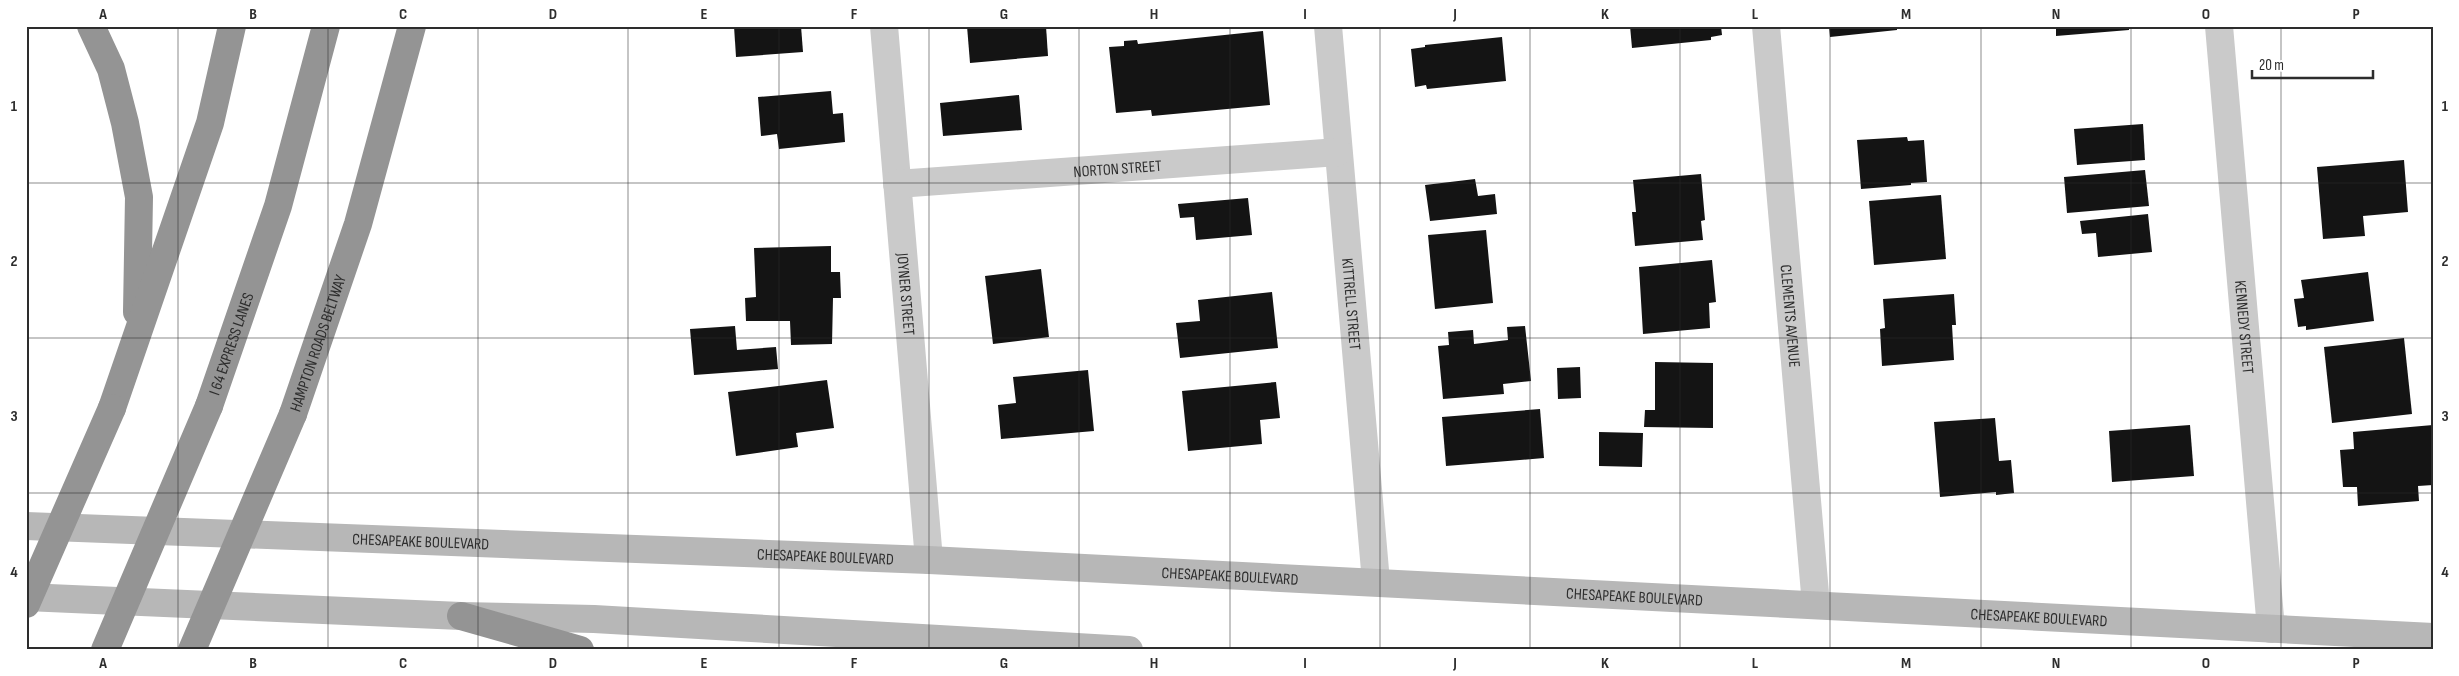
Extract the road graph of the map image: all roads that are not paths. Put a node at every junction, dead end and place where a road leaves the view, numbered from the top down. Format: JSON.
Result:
{"nodes":[{"id":1,"x":91,"y":26,"type":"edge"},
{"id":2,"x":232,"y":26,"type":"edge"},
{"id":3,"x":326,"y":26,"type":"edge"},
{"id":4,"x":412,"y":26,"type":"edge"},
{"id":5,"x":884,"y":26,"type":"edge"},
{"id":6,"x":1328,"y":26,"type":"edge"},
{"id":7,"x":1766,"y":26,"type":"edge"},
{"id":8,"x":2219,"y":26,"type":"edge"},
{"id":9,"x":1338,"y":152,"type":"junction"},
{"id":10,"x":897,"y":184,"type":"junction"},
{"id":11,"x":137,"y":336,"type":"junction"},
{"id":12,"x":26,"y":526,"type":"edge"},
{"id":13,"x":929,"y":560,"type":"junction"},
{"id":14,"x":1376,"y":582,"type":"junction"},
{"id":15,"x":26,"y":597,"type":"edge"},
{"id":16,"x":26,"y":604,"type":"edge"},
{"id":17,"x":1816,"y":605,"type":"junction"},
{"id":18,"x":461,"y":616,"type":"junction"},
{"id":19,"x":2271,"y":629,"type":"junction"},
{"id":20,"x":2433,"y":637,"type":"edge"},
{"id":21,"x":104,"y":650,"type":"edge"},
{"id":22,"x":192,"y":650,"type":"edge"},
{"id":23,"x":580,"y":650,"type":"edge"},
{"id":24,"x":1129,"y":650,"type":"edge"}],
"edges":[{"from":1,"to":11,"type":"highway"},
{"from":2,"to":11,"type":"highway"},
{"from":3,"to":21,"type":"highway","name":"I 64 EXPRESS LANES","bridge":true},
{"from":4,"to":22,"type":"highway","name":"HAMPTON ROADS BELTWAY","bridge":true},
{"from":5,"to":10,"type":"street","name":"JOYNER STREET"},
{"from":6,"to":9,"type":"street","name":"KITTRELL STREET"},
{"from":7,"to":17,"type":"street","name":"CLEMENTS AVENUE"},
{"from":8,"to":19,"type":"street","name":"KENNEDY STREET"},
{"from":9,"to":10,"type":"street","name":"NORTON STREET"},
{"from":9,"to":14,"type":"street","name":"KITTRELL STREET"},
{"from":10,"to":13,"type":"street","name":"JOYNER STREET"},
{"from":11,"to":16,"type":"highway","bridge":true},
{"from":12,"to":13,"type":"main road","name":"CHESAPEAKE BOULEVARD"},
{"from":13,"to":14,"type":"main road","name":"CHESAPEAKE BOULEVARD"},
{"from":14,"to":17,"type":"main road","name":"CHESAPEAKE BOULEVARD"},
{"from":15,"to":18,"type":"main road"},
{"from":17,"to":19,"type":"main road","name":"CHESAPEAKE BOULEVARD"},
{"from":18,"to":23,"type":"highway"},
{"from":18,"to":24,"type":"main road"},
{"from":19,"to":20,"type":"main road","name":"CHESAPEAKE BOULEVARD"}]}
